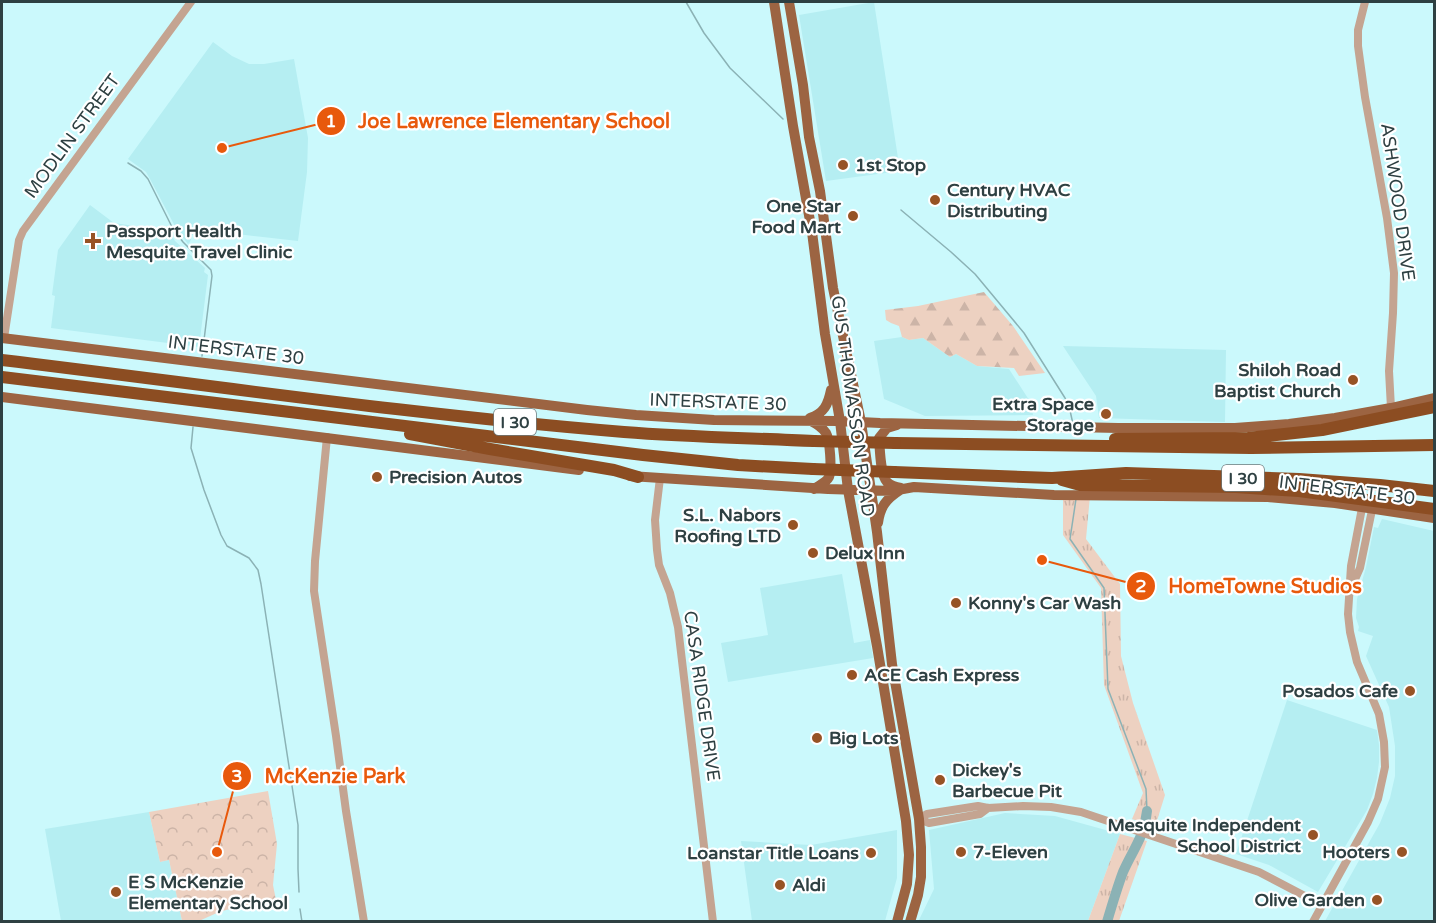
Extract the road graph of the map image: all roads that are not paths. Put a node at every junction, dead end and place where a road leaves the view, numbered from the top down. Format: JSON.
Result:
{"nodes":[{"id":1,"x":191,"y":2,"type":"edge"},
{"id":2,"x":774,"y":2,"type":"edge"},
{"id":3,"x":789,"y":2,"type":"edge"},
{"id":4,"x":1365,"y":2,"type":"edge"},
{"id":5,"x":798,"y":57,"type":"junction"},
{"id":6,"x":783,"y":60,"type":"junction"},
{"id":7,"x":819,"y":285,"type":"junction"},
{"id":8,"x":840,"y":320,"type":"junction"},
{"id":9,"x":3,"y":338,"type":"edge"},
{"id":10,"x":2,"y":355,"type":"edge"},
{"id":11,"x":2,"y":360,"type":"edge"},
{"id":12,"x":50,"y":366,"type":"junction"},
{"id":13,"x":2,"y":378,"type":"edge"},
{"id":14,"x":833,"y":384,"type":"junction"},
{"id":15,"x":2,"y":398,"type":"edge"},
{"id":16,"x":1434,"y":404,"type":"edge"},
{"id":17,"x":1391,"y":408,"type":"junction"},
{"id":18,"x":333,"y":417,"type":"junction"},
{"id":19,"x":807,"y":421,"type":"junction"},
{"id":20,"x":840,"y":421,"type":"junction"},
{"id":21,"x":861,"y":422,"type":"junction"},
{"id":22,"x":900,"y":424,"type":"junction"},
{"id":23,"x":327,"y":437,"type":"junction"},
{"id":24,"x":1432,"y":444,"type":"edge"},
{"id":25,"x":1005,"y":446,"type":"junction"},
{"id":26,"x":638,"y":477,"type":"junction"},
{"id":27,"x":660,"y":478,"type":"junction"},
{"id":28,"x":1052,"y":478,"type":"junction"},
{"id":29,"x":813,"y":489,"type":"junction"},
{"id":30,"x":903,"y":489,"type":"junction"},
{"id":31,"x":848,"y":490,"type":"junction"},
{"id":32,"x":871,"y":490,"type":"junction"},
{"id":33,"x":1434,"y":491,"type":"edge"},
{"id":34,"x":1365,"y":506,"type":"junction"},
{"id":35,"x":1434,"y":509,"type":"edge"},
{"id":36,"x":1434,"y":518,"type":"edge"},
{"id":37,"x":877,"y":532,"type":"junction"},
{"id":38,"x":918,"y":819,"type":"junction"},
{"id":39,"x":906,"y":892,"type":"junction"},
{"id":40,"x":918,"y":895,"type":"junction"},
{"id":41,"x":1322,"y":905,"type":"junction"},
{"id":42,"x":364,"y":921,"type":"edge"},
{"id":43,"x":713,"y":921,"type":"edge"},
{"id":44,"x":897,"y":921,"type":"edge"},
{"id":45,"x":910,"y":921,"type":"edge"},
{"id":46,"x":1313,"y":921,"type":"edge"}],
"edges":[{"from":1,"to":9,"type":"street","name":"MODLIN STREET"},
{"from":2,"to":6,"type":"main road","name":"GUS THOMASSON ROAD"},
{"from":3,"to":5,"type":"main road","name":"GUS THOMASSON ROAD"},
{"from":4,"to":17,"type":"street","name":"ASHWOOD DRIVE"},
{"from":5,"to":6,"type":"main road"},
{"from":5,"to":8,"type":"main road","name":"GUS THOMASSON ROAD"},
{"from":6,"to":7,"type":"main road","name":"GUS THOMASSON ROAD"},
{"from":7,"to":8,"type":"main road"},
{"from":7,"to":14,"type":"main road","name":"GUS THOMASSON ROAD"},
{"from":8,"to":21,"type":"main road","name":"GUS THOMASSON ROAD"},
{"from":9,"to":19,"type":"main road","name":"INTERSTATE 30"},
{"from":10,"to":12,"type":"highway"},
{"from":11,"to":12,"type":"highway","number":"I 30"},
{"from":12,"to":25,"type":"highway","number":"I 30","bridge":true},
{"from":13,"to":18,"type":"highway","number":"I 30"},
{"from":14,"to":19,"type":"main road"},
{"from":14,"to":20,"type":"main road","name":"GUS THOMASSON ROAD"},
{"from":15,"to":23,"type":"main road","name":"INTERSTATE 30"},
{"from":16,"to":17,"type":"main road","name":"INTERSTATE 30"},
{"from":16,"to":25,"type":"highway"},
{"from":17,"to":22,"type":"main road","name":"INTERSTATE 30"},
{"from":18,"to":26,"type":"highway"},
{"from":18,"to":28,"type":"highway","number":"I 30","bridge":true},
{"from":19,"to":20,"type":"main road","name":"INTERSTATE 30"},
{"from":19,"to":29,"type":"main road"},
{"from":20,"to":21,"type":"main road","name":"INTERSTATE 30"},
{"from":20,"to":31,"type":"main road","name":"GUS THOMASSON ROAD"},
{"from":21,"to":22,"type":"main road","name":"INTERSTATE 30"},
{"from":21,"to":32,"type":"main road","name":"GUS THOMASSON ROAD"},
{"from":22,"to":30,"type":"main road"},
{"from":23,"to":26,"type":"main road","name":"INTERSTATE 30"},
{"from":23,"to":42,"type":"street"},
{"from":24,"to":25,"type":"highway","number":"I 30"},
{"from":26,"to":27,"type":"main road","name":"INTERSTATE 30"},
{"from":27,"to":29,"type":"main road","name":"INTERSTATE 30"},
{"from":27,"to":43,"type":"street","name":"CASA RIDGE DRIVE"},
{"from":28,"to":33,"type":"highway","number":"I 30"},
{"from":28,"to":34,"type":"highway"},
{"from":29,"to":31,"type":"main road","name":"INTERSTATE 30"},
{"from":30,"to":32,"type":"main road","name":"INTERSTATE 30"},
{"from":30,"to":34,"type":"main road","name":"INTERSTATE 30"},
{"from":30,"to":37,"type":"main road"},
{"from":31,"to":32,"type":"main road","name":"INTERSTATE 30"},
{"from":31,"to":39,"type":"main road","name":"GUS THOMASSON ROAD"},
{"from":32,"to":37,"type":"main road","name":"GUS THOMASSON ROAD"},
{"from":34,"to":35,"type":"highway"},
{"from":34,"to":36,"type":"main road","name":"INTERSTATE 30"},
{"from":34,"to":41,"type":"street"},
{"from":37,"to":38,"type":"main road","name":"GUS THOMASSON ROAD"},
{"from":38,"to":40,"type":"main road","name":"GUS THOMASSON ROAD"},
{"from":38,"to":41,"type":"street"},
{"from":39,"to":40,"type":"main road"},
{"from":39,"to":44,"type":"main road","name":"GUS THOMASSON ROAD"},
{"from":40,"to":45,"type":"main road","name":"GUS THOMASSON ROAD"},
{"from":41,"to":46,"type":"street"}]}
